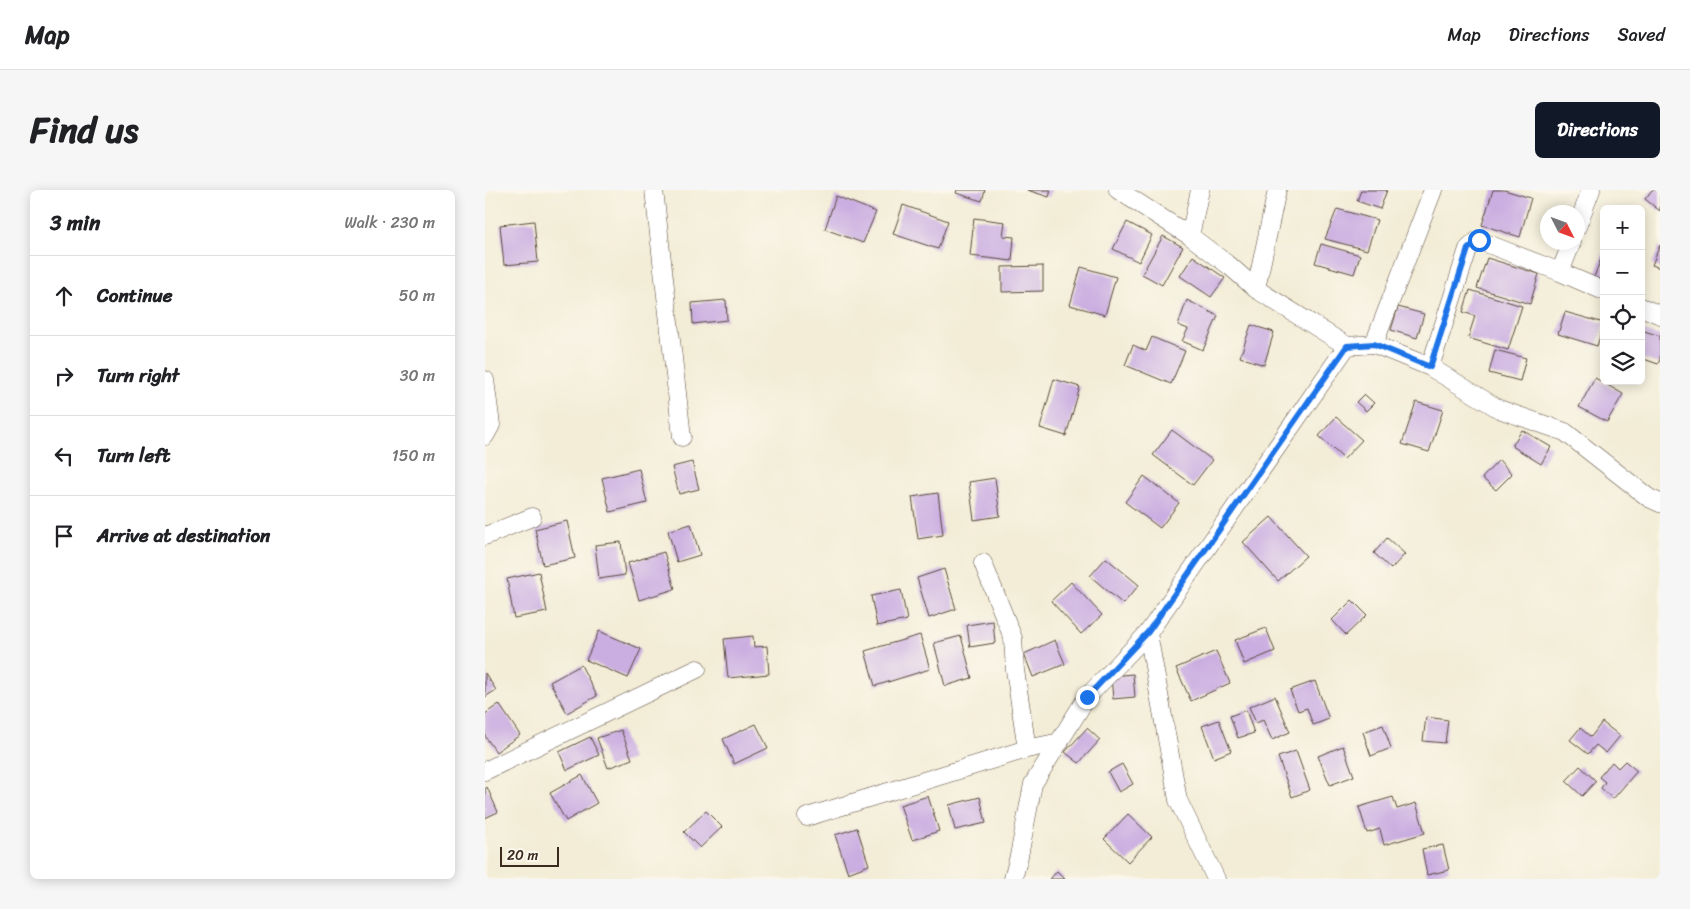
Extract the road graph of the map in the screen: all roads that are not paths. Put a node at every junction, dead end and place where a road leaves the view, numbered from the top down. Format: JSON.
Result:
{"nodes":[{"id":1,"x":654,"y":190,"type":"edge"},
{"id":2,"x":1118,"y":190,"type":"edge"},
{"id":3,"x":1200,"y":190,"type":"edge"},
{"id":4,"x":1277,"y":190,"type":"edge"},
{"id":5,"x":1433,"y":190,"type":"edge"},
{"id":6,"x":1591,"y":190,"type":"edge"},
{"id":7,"x":1585,"y":206,"type":"edge"},
{"id":8,"x":1190,"y":236,"type":"junction"},
{"id":9,"x":1568,"y":250,"type":"edge"},
{"id":10,"x":1560,"y":272,"type":"junction"},
{"id":11,"x":1256,"y":289,"type":"junction"},
{"id":12,"x":1600,"y":289,"type":"edge"},
{"id":13,"x":1645,"y":309,"type":"edge"},
{"id":14,"x":1660,"y":315,"type":"edge"},
{"id":15,"x":1374,"y":344,"type":"junction"},
{"id":16,"x":1347,"y":346,"type":"junction"},
{"id":17,"x":1430,"y":367,"type":"junction"},
{"id":18,"x":485,"y":380,"type":"edge"},
{"id":19,"x":485,"y":436,"type":"edge"},
{"id":20,"x":683,"y":437,"type":"dead end"},
{"id":21,"x":1660,"y":503,"type":"edge"},
{"id":22,"x":532,"y":517,"type":"dead end"},
{"id":23,"x":485,"y":536,"type":"edge"},
{"id":24,"x":983,"y":563,"type":"dead end"},
{"id":25,"x":1148,"y":632,"type":"junction"},
{"id":26,"x":697,"y":669,"type":"dead end"},
{"id":27,"x":1061,"y":742,"type":"junction"},
{"id":28,"x":1027,"y":749,"type":"junction"},
{"id":29,"x":485,"y":771,"type":"edge"},
{"id":30,"x":807,"y":817,"type":"dead end"},
{"id":31,"x":1013,"y":879,"type":"edge"},
{"id":32,"x":1216,"y":879,"type":"edge"}],
"edges":[{"from":1,"to":20,"type":"street"},
{"from":2,"to":8,"type":"street"},
{"from":3,"to":8,"type":"street"},
{"from":4,"to":11,"type":"street"},
{"from":5,"to":15,"type":"street"},
{"from":6,"to":7,"type":"street"},
{"from":8,"to":11,"type":"street"},
{"from":9,"to":10,"type":"street"},
{"from":10,"to":12,"type":"street"},
{"from":10,"to":17,"type":"street"},
{"from":11,"to":16,"type":"street"},
{"from":13,"to":14,"type":"street"},
{"from":15,"to":16,"type":"street"},
{"from":15,"to":17,"type":"street"},
{"from":16,"to":25,"type":"street"},
{"from":17,"to":21,"type":"street"},
{"from":18,"to":19,"type":"street"},
{"from":22,"to":23,"type":"street"},
{"from":24,"to":28,"type":"street"},
{"from":25,"to":27,"type":"street"},
{"from":25,"to":32,"type":"street"},
{"from":26,"to":29,"type":"street"},
{"from":27,"to":28,"type":"street"},
{"from":27,"to":31,"type":"street"},
{"from":28,"to":30,"type":"street"}]}
